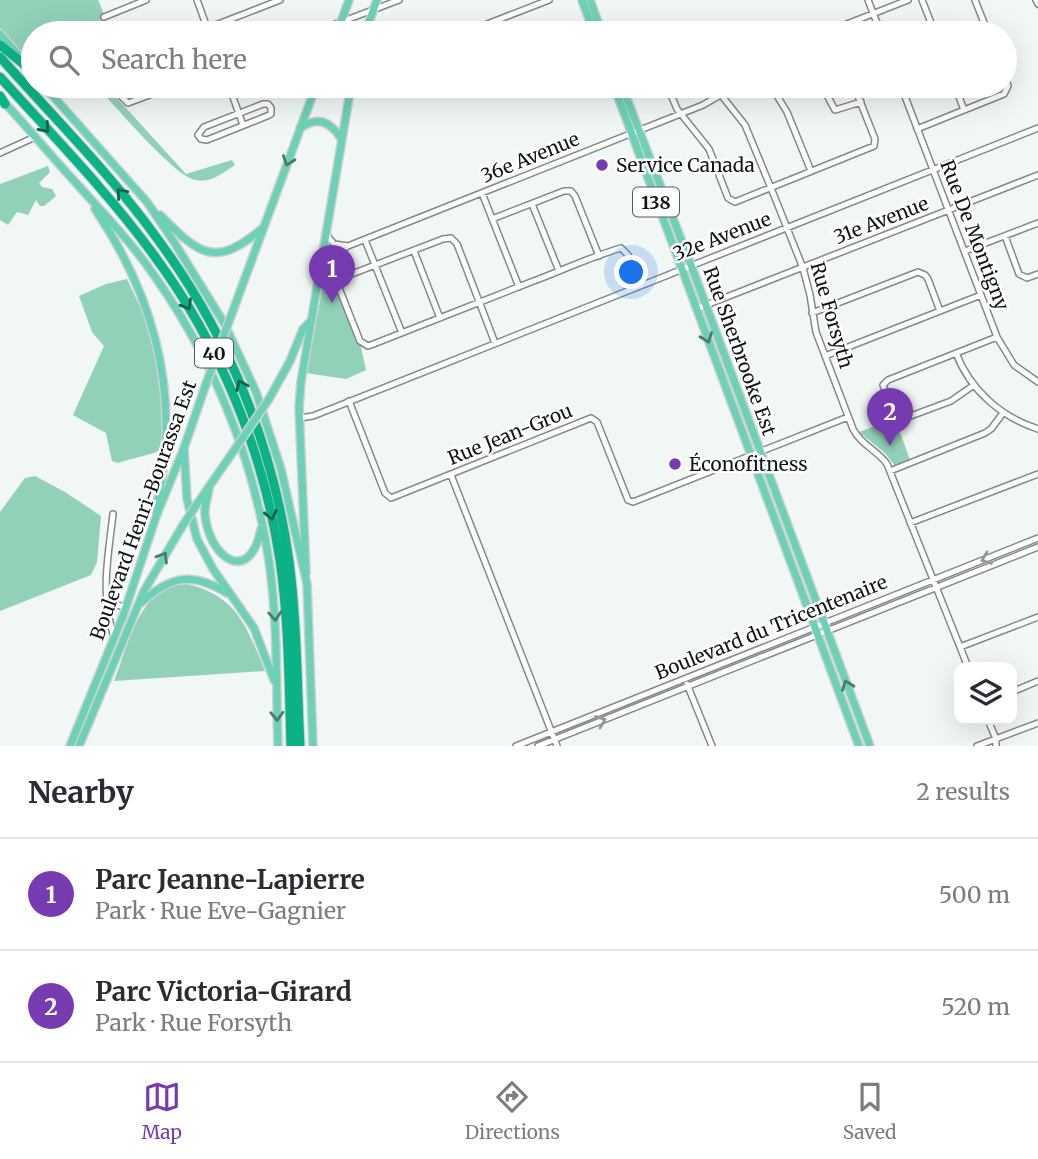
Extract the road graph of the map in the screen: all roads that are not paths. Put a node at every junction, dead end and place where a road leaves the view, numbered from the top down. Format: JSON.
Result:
{"nodes":[{"id":1,"x":146,"y":0,"type":"edge"},
{"id":2,"x":197,"y":0,"type":"edge"},
{"id":3,"x":280,"y":0,"type":"edge"},
{"id":4,"x":349,"y":0,"type":"edge"},
{"id":5,"x":377,"y":0,"type":"edge"},
{"id":6,"x":399,"y":0,"type":"edge"},
{"id":7,"x":549,"y":0,"type":"edge"},
{"id":8,"x":582,"y":0,"type":"edge"},
{"id":9,"x":590,"y":0,"type":"edge"},
{"id":10,"x":868,"y":0,"type":"edge"},
{"id":11,"x":908,"y":0,"type":"edge"},
{"id":12,"x":922,"y":0,"type":"edge"},
{"id":13,"x":975,"y":0,"type":"edge"},
{"id":14,"x":374,"y":9,"type":"junction"},
{"id":15,"x":873,"y":13,"type":"junction"},
{"id":16,"x":104,"y":16,"type":"dead end"},
{"id":17,"x":204,"y":21,"type":"edge"},
{"id":18,"x":231,"y":21,"type":"edge"},
{"id":19,"x":341,"y":21,"type":"edge"},
{"id":20,"x":344,"y":21,"type":"edge"},
{"id":21,"x":370,"y":21,"type":"edge"},
{"id":22,"x":495,"y":21,"type":"edge"},
{"id":23,"x":590,"y":21,"type":"edge"},
{"id":24,"x":598,"y":21,"type":"edge"},
{"id":25,"x":856,"y":21,"type":"edge"},
{"id":26,"x":876,"y":21,"type":"edge"},
{"id":27,"x":930,"y":21,"type":"edge"},
{"id":28,"x":983,"y":21,"type":"edge"},
{"id":29,"x":0,"y":34,"type":"edge"},
{"id":30,"x":0,"y":45,"type":"edge"},
{"id":31,"x":0,"y":57,"type":"edge"},
{"id":32,"x":21,"y":59,"type":"edge"},
{"id":33,"x":21,"y":63,"type":"edge"},
{"id":34,"x":0,"y":77,"type":"edge"},
{"id":35,"x":21,"y":81,"type":"edge"},
{"id":36,"x":36,"y":98,"type":"edge"},
{"id":37,"x":55,"y":98,"type":"edge"},
{"id":38,"x":123,"y":98,"type":"edge"},
{"id":39,"x":142,"y":98,"type":"edge"},
{"id":40,"x":234,"y":98,"type":"edge"},
{"id":41,"x":311,"y":98,"type":"edge"},
{"id":42,"x":349,"y":98,"type":"edge"},
{"id":43,"x":619,"y":98,"type":"edge"},
{"id":44,"x":625,"y":98,"type":"edge"},
{"id":45,"x":673,"y":98,"type":"edge"},
{"id":46,"x":716,"y":98,"type":"edge"},
{"id":47,"x":725,"y":98,"type":"edge"},
{"id":48,"x":779,"y":98,"type":"edge"},
{"id":49,"x":828,"y":98,"type":"edge"},
{"id":50,"x":859,"y":98,"type":"edge"},
{"id":51,"x":905,"y":98,"type":"edge"},
{"id":52,"x":960,"y":98,"type":"edge"},
{"id":53,"x":994,"y":98,"type":"edge"},
{"id":54,"x":1,"y":102,"type":"edge"},
{"id":55,"x":861,"y":102,"type":"junction"},
{"id":56,"x":964,"y":110,"type":"junction"},
{"id":57,"x":240,"y":113,"type":"junction"},
{"id":58,"x":681,"y":114,"type":"junction"},
{"id":59,"x":243,"y":125,"type":"junction"},
{"id":60,"x":300,"y":128,"type":"junction"},
{"id":61,"x":1038,"y":128,"type":"edge"},
{"id":62,"x":917,"y":129,"type":"junction"},
{"id":63,"x":635,"y":133,"type":"junction"},
{"id":64,"x":35,"y":137,"type":"junction"},
{"id":65,"x":341,"y":139,"type":"junction"},
{"id":66,"x":0,"y":153,"type":"edge"},
{"id":67,"x":933,"y":170,"type":"junction"},
{"id":68,"x":811,"y":172,"type":"junction"},
{"id":69,"x":1038,"y":175,"type":"edge"},
{"id":70,"x":771,"y":188,"type":"junction"},
{"id":71,"x":482,"y":193,"type":"junction"},
{"id":72,"x":85,"y":194,"type":"junction"},
{"id":73,"x":147,"y":202,"type":"junction"},
{"id":74,"x":532,"y":204,"type":"junction"},
{"id":75,"x":949,"y":211,"type":"junction"},
{"id":76,"x":492,"y":219,"type":"junction"},
{"id":77,"x":1038,"y":223,"type":"edge"},
{"id":78,"x":264,"y":226,"type":"junction"},
{"id":79,"x":787,"y":228,"type":"junction"},
{"id":80,"x":326,"y":233,"type":"junction"},
{"id":81,"x":1005,"y":236,"type":"junction"},
{"id":82,"x":365,"y":240,"type":"junction"},
{"id":83,"x":348,"y":246,"type":"junction"},
{"id":84,"x":414,"y":251,"type":"junction"},
{"id":85,"x":965,"y":251,"type":"junction"},
{"id":86,"x":599,"y":256,"type":"junction"},
{"id":87,"x":320,"y":261,"type":"junction"},
{"id":88,"x":691,"y":265,"type":"junction"},
{"id":89,"x":375,"y":266,"type":"junction"},
{"id":90,"x":803,"y":268,"type":"junction"},
{"id":91,"x":682,"y":269,"type":"junction"},
{"id":92,"x":559,"y":271,"type":"junction"},
{"id":93,"x":1038,"y":274,"type":"edge"},
{"id":94,"x":641,"y":285,"type":"junction"},
{"id":95,"x":519,"y":287,"type":"junction"},
{"id":96,"x":981,"y":295,"type":"junction"},
{"id":97,"x":479,"y":303,"type":"junction"},
{"id":98,"x":706,"y":305,"type":"junction"},
{"id":99,"x":696,"y":309,"type":"junction"},
{"id":100,"x":940,"y":311,"type":"junction"},
{"id":101,"x":812,"y":313,"type":"junction"},
{"id":102,"x":440,"y":318,"type":"junction"},
{"id":103,"x":310,"y":321,"type":"junction"},
{"id":104,"x":401,"y":333,"type":"junction"},
{"id":105,"x":996,"y":337,"type":"junction"},
{"id":106,"x":495,"y":343,"type":"junction"},
{"id":107,"x":956,"y":353,"type":"junction"},
{"id":108,"x":825,"y":356,"type":"junction"},
{"id":109,"x":729,"y":365,"type":"junction"},
{"id":110,"x":718,"y":368,"type":"junction"},
{"id":111,"x":1038,"y":382,"type":"edge"},
{"id":112,"x":974,"y":385,"type":"junction"},
{"id":113,"x":349,"y":401,"type":"junction"},
{"id":114,"x":744,"y":405,"type":"junction"},
{"id":115,"x":734,"y":409,"type":"junction"},
{"id":116,"x":1003,"y":413,"type":"junction"},
{"id":117,"x":848,"y":417,"type":"junction"},
{"id":118,"x":300,"y":418,"type":"junction"},
{"id":119,"x":1038,"y":429,"type":"edge"},
{"id":120,"x":184,"y":448,"type":"junction"},
{"id":121,"x":761,"y":451,"type":"junction"},
{"id":122,"x":751,"y":456,"type":"junction"},
{"id":123,"x":890,"y":471,"type":"junction"},
{"id":124,"x":1038,"y":474,"type":"edge"},
{"id":125,"x":451,"y":475,"type":"junction"},
{"id":126,"x":209,"y":488,"type":"junction"},
{"id":127,"x":769,"y":505,"type":"junction"},
{"id":128,"x":780,"y":506,"type":"junction"},
{"id":129,"x":113,"y":514,"type":"dead end"},
{"id":130,"x":157,"y":514,"type":"junction"},
{"id":131,"x":910,"y":523,"type":"junction"},
{"id":132,"x":262,"y":524,"type":"junction"},
{"id":133,"x":1038,"y":538,"type":"edge"},
{"id":134,"x":1038,"y":547,"type":"edge"},
{"id":135,"x":788,"y":555,"type":"junction"},
{"id":136,"x":800,"y":560,"type":"junction"},
{"id":137,"x":933,"y":580,"type":"junction"},
{"id":138,"x":307,"y":584,"type":"junction"},
{"id":139,"x":936,"y":588,"type":"junction"},
{"id":140,"x":231,"y":596,"type":"junction"},
{"id":141,"x":106,"y":603,"type":"junction"},
{"id":142,"x":138,"y":606,"type":"junction"},
{"id":143,"x":126,"y":607,"type":"junction"},
{"id":144,"x":1038,"y":617,"type":"edge"},
{"id":145,"x":131,"y":620,"type":"junction"},
{"id":146,"x":826,"y":628,"type":"junction"},
{"id":147,"x":816,"y":631,"type":"junction"},
{"id":148,"x":114,"y":637,"type":"junction"},
{"id":149,"x":960,"y":647,"type":"junction"},
{"id":150,"x":966,"y":662,"type":"edge"},
{"id":151,"x":685,"y":678,"type":"junction"},
{"id":152,"x":1038,"y":681,"type":"edge"},
{"id":153,"x":276,"y":685,"type":"junction"},
{"id":154,"x":688,"y":687,"type":"junction"},
{"id":155,"x":1017,"y":689,"type":"edge"},
{"id":156,"x":1038,"y":723,"type":"edge"},
{"id":157,"x":990,"y":725,"type":"edge"},
{"id":158,"x":551,"y":732,"type":"junction"},
{"id":159,"x":554,"y":739,"type":"junction"},
{"id":160,"x":868,"y":742,"type":"edge"},
{"id":161,"x":858,"y":743,"type":"edge"},
{"id":162,"x":996,"y":743,"type":"edge"},
{"id":163,"x":69,"y":746,"type":"edge"},
{"id":164,"x":79,"y":746,"type":"edge"},
{"id":165,"x":278,"y":746,"type":"edge"},
{"id":166,"x":291,"y":746,"type":"edge"},
{"id":167,"x":300,"y":746,"type":"edge"},
{"id":168,"x":313,"y":746,"type":"edge"},
{"id":169,"x":516,"y":746,"type":"edge"},
{"id":170,"x":538,"y":746,"type":"edge"},
{"id":171,"x":557,"y":746,"type":"edge"},
{"id":172,"x":712,"y":746,"type":"edge"},
{"id":173,"x":977,"y":746,"type":"edge"}],
"edges":[{"from":1,"to":16,"type":"street"},
{"from":2,"to":17,"type":"street"},
{"from":3,"to":18,"type":"street"},
{"from":4,"to":19,"type":"main road"},
{"from":5,"to":14,"type":"main road"},
{"from":6,"to":14,"type":"street"},
{"from":7,"to":22,"type":"street"},
{"from":8,"to":23,"type":"main road"},
{"from":9,"to":24,"type":"main road"},
{"from":10,"to":15,"type":"street"},
{"from":11,"to":15,"type":"street"},
{"from":12,"to":27,"type":"street"},
{"from":13,"to":28,"type":"street"},
{"from":14,"to":20,"type":"street"},
{"from":14,"to":21,"type":"main road"},
{"from":15,"to":25,"type":"street"},
{"from":15,"to":26,"type":"street"},
{"from":29,"to":32,"type":"main road"},
{"from":30,"to":33,"type":"highway"},
{"from":35,"to":31,"type":"highway","number":"40","one_way":true},
{"from":34,"to":166,"type":"highway","number":"40","one_way":true},
{"from":167,"to":36,"type":"highway","number":"40","one_way":true},
{"from":37,"to":73,"type":"main road"},
{"from":38,"to":39,"type":"street"},
{"from":40,"to":57,"type":"street"},
{"from":41,"to":60,"type":"main road","name":"Boulevard Henri-Bourassa Est"},
{"from":42,"to":65,"type":"main road","name":"Boulevard Henri-Bourassa Est"},
{"from":43,"to":63,"type":"main road","name":"Rue Sherbrooke Est","number":"138"},
{"from":44,"to":63,"type":"main road","name":"Rue Sherbrooke Est","number":"138"},
{"from":45,"to":58,"type":"street"},
{"from":46,"to":58,"type":"street","name":"36e Avenue"},
{"from":47,"to":70,"type":"street","name":"Rue Forsyth"},
{"from":48,"to":68,"type":"street"},
{"from":49,"to":55,"type":"street"},
{"from":50,"to":55,"type":"street"},
{"from":51,"to":62,"type":"street","name":"Rue De Montigny"},
{"from":52,"to":56,"type":"street"},
{"from":53,"to":56,"type":"street"},
{"from":54,"to":64,"type":"main road"},
{"from":55,"to":68,"type":"street"},
{"from":56,"to":62,"type":"street"},
{"from":57,"to":59,"type":"street"},
{"from":57,"to":59,"type":"street"},
{"from":57,"to":59,"type":"street"},
{"from":58,"to":63,"type":"street","name":"36e Avenue"},
{"from":58,"to":70,"type":"street"},
{"from":60,"to":65,"type":"main road"},
{"from":60,"to":78,"type":"main road","name":"Boulevard Henri-Bourassa Est","one_way":true},
{"from":61,"to":67,"type":"street","name":"32e Avenue"},
{"from":62,"to":67,"type":"street","name":"Rue De Montigny"},
{"from":63,"to":71,"type":"street","name":"36e Avenue"},
{"from":63,"to":88,"type":"main road","name":"Rue Sherbrooke Est","number":"138"},
{"from":63,"to":91,"type":"main road","name":"Rue Sherbrooke Est","number":"138"},
{"from":64,"to":66,"type":"street"},
{"from":64,"to":72,"type":"main road"},
{"from":65,"to":80,"type":"main road","name":"Boulevard Henri-Bourassa Est"},
{"from":67,"to":75,"type":"street","name":"Rue De Montigny"},
{"from":67,"to":79,"type":"street","name":"32e Avenue"},
{"from":68,"to":70,"type":"street"},
{"from":69,"to":75,"type":"street","name":"31e Avenue"},
{"from":70,"to":79,"type":"street","name":"Rue Forsyth"},
{"from":71,"to":76,"type":"street"},
{"from":71,"to":82,"type":"street","name":"36e Avenue"},
{"from":72,"to":130,"type":"main road"},
{"from":72,"to":132,"type":"main road"},
{"from":73,"to":78,"type":"main road"},
{"from":73,"to":138,"type":"main road"},
{"from":74,"to":76,"type":"street"},
{"from":74,"to":86,"type":"street"},
{"from":74,"to":92,"type":"street"},
{"from":75,"to":85,"type":"street","name":"Rue De Montigny"},
{"from":75,"to":90,"type":"street","name":"31e Avenue"},
{"from":76,"to":95,"type":"street"},
{"from":77,"to":81,"type":"street"},
{"from":78,"to":120,"type":"main road","name":"Boulevard Henri-Bourassa Est","bridge":true},
{"from":79,"to":88,"type":"street","name":"32e Avenue"},
{"from":79,"to":90,"type":"street","name":"Rue Forsyth"},
{"from":80,"to":83,"type":"street"},
{"from":80,"to":87,"type":"main road","name":"Boulevard Henri-Bourassa Est"},
{"from":81,"to":85,"type":"street"},
{"from":81,"to":93,"type":"street"},
{"from":82,"to":83,"type":"street","name":"36e Avenue"},
{"from":82,"to":89,"type":"street"},
{"from":83,"to":87,"type":"street","name":"36e Avenue"},
{"from":84,"to":89,"type":"street"},
{"from":84,"to":97,"type":"street"},
{"from":84,"to":102,"type":"street"},
{"from":85,"to":96,"type":"street","name":"Rue De Montigny"},
{"from":86,"to":92,"type":"street"},
{"from":86,"to":94,"type":"street"},
{"from":87,"to":103,"type":"main road","name":"Boulevard Henri-Bourassa Est"},
{"from":88,"to":91,"type":"street","name":"32e Avenue"},
{"from":88,"to":98,"type":"main road","name":"Rue Sherbrooke Est","number":"138"},
{"from":89,"to":104,"type":"street"},
{"from":89,"to":104,"type":"street"},
{"from":90,"to":98,"type":"street","name":"31e Avenue"},
{"from":90,"to":101,"type":"street","name":"Rue Forsyth"},
{"from":91,"to":94,"type":"street","name":"32e Avenue"},
{"from":91,"to":99,"type":"main road","name":"Rue Sherbrooke Est","number":"138"},
{"from":92,"to":95,"type":"street"},
{"from":94,"to":106,"type":"street","name":"32e Avenue"},
{"from":95,"to":97,"type":"street"},
{"from":96,"to":100,"type":"street"},
{"from":96,"to":105,"type":"street","name":"Rue De Montigny"},
{"from":97,"to":102,"type":"street"},
{"from":97,"to":106,"type":"street"},
{"from":98,"to":99,"type":"street","name":"31e Avenue"},
{"from":98,"to":109,"type":"main road","name":"Rue Sherbrooke Est","number":"138"},
{"from":99,"to":110,"type":"main road","name":"Rue Sherbrooke Est","number":"138","one_way":true},
{"from":100,"to":101,"type":"street"},
{"from":100,"to":108,"type":"street"},
{"from":101,"to":108,"type":"street","name":"Rue Forsyth"},
{"from":102,"to":104,"type":"street"},
{"from":103,"to":118,"type":"main road"},
{"from":103,"to":126,"type":"main road","name":"Boulevard Henri-Bourassa Est","bridge":true},
{"from":105,"to":107,"type":"street"},
{"from":105,"to":111,"type":"street","name":"Rue De Montigny"},
{"from":106,"to":113,"type":"street","name":"32e Avenue"},
{"from":107,"to":112,"type":"street"},
{"from":107,"to":112,"type":"street"},
{"from":108,"to":117,"type":"street","name":"Rue Forsyth"},
{"from":109,"to":110,"type":"main road"},
{"from":109,"to":114,"type":"main road","name":"Rue Sherbrooke Est","number":"138"},
{"from":110,"to":115,"type":"main road","name":"Rue Sherbrooke Est","number":"138"},
{"from":112,"to":116,"type":"street"},
{"from":113,"to":118,"type":"street","name":"32e Avenue"},
{"from":113,"to":125,"type":"street","name":"Rue Jean-Grou"},
{"from":114,"to":115,"type":"main road"},
{"from":114,"to":121,"type":"main road","name":"Rue Sherbrooke Est","number":"138"},
{"from":115,"to":122,"type":"main road","name":"Rue Sherbrooke Est","number":"138"},
{"from":116,"to":119,"type":"street"},
{"from":116,"to":123,"type":"street"},
{"from":117,"to":121,"type":"street"},
{"from":117,"to":123,"type":"street","name":"Rue Forsyth"},
{"from":118,"to":138,"type":"main road"},
{"from":120,"to":130,"type":"main road","name":"Boulevard Henri-Bourassa Est"},
{"from":120,"to":140,"type":"main road"},
{"from":121,"to":122,"type":"street"},
{"from":121,"to":128,"type":"main road","name":"Rue Sherbrooke Est","number":"138"},
{"from":122,"to":125,"type":"street","name":"Rue Jean-Grou"},
{"from":122,"to":127,"type":"main road","name":"Rue Sherbrooke Est","number":"138"},
{"from":123,"to":131,"type":"street","name":"Rue Forsyth"},
{"from":124,"to":131,"type":"street"},
{"from":125,"to":158,"type":"street"},
{"from":126,"to":132,"type":"main road"},
{"from":142,"to":126,"type":"main road","name":"Boulevard Henri-Bourassa Est","one_way":true,"bridge":true},
{"from":127,"to":128,"type":"main road"},
{"from":127,"to":135,"type":"main road","name":"Rue Sherbrooke Est","number":"138"},
{"from":128,"to":136,"type":"main road","name":"Rue Sherbrooke Est","number":"138"},
{"from":129,"to":141,"type":"street"},
{"from":130,"to":143,"type":"main road","name":"Boulevard Henri-Bourassa Est"},
{"from":131,"to":137,"type":"street","name":"Rue Forsyth"},
{"from":132,"to":153,"type":"main road","one_way":true},
{"from":133,"to":137,"type":"street","name":"Boulevard du Tricentenaire","one_way":true},
{"from":134,"to":139,"type":"street","name":"Boulevard du Tricentenaire"},
{"from":135,"to":136,"type":"main road"},
{"from":135,"to":147,"type":"main road","name":"Rue Sherbrooke Est","number":"138"},
{"from":136,"to":146,"type":"main road","name":"Rue Sherbrooke Est","number":"138"},
{"from":137,"to":139,"type":"street","name":"Rue Forsyth"},
{"from":137,"to":146,"type":"street","name":"Boulevard du Tricentenaire"},
{"from":138,"to":168,"type":"main road"},
{"from":139,"to":146,"type":"street","name":"Boulevard du Tricentenaire"},
{"from":139,"to":149,"type":"street","name":"Rue Forsyth"},
{"from":140,"to":142,"type":"main road"},
{"from":140,"to":153,"type":"main road"},
{"from":141,"to":143,"type":"street"},
{"from":141,"to":148,"type":"street"},
{"from":142,"to":145,"type":"main road","name":"Boulevard Henri-Bourassa Est"},
{"from":143,"to":145,"type":"main road"},
{"from":143,"to":148,"type":"main road","name":"Boulevard Henri-Bourassa Est"},
{"from":144,"to":149,"type":"street"},
{"from":145,"to":164,"type":"main road","name":"Boulevard Henri-Bourassa Est"},
{"from":146,"to":147,"type":"street","name":"Boulevard du Tricentenaire"},
{"from":160,"to":146,"type":"main road","name":"Rue Sherbrooke Est","number":"138","one_way":true},
{"from":147,"to":151,"type":"street","name":"Boulevard du Tricentenaire"},
{"from":147,"to":154,"type":"street","name":"Boulevard du Tricentenaire"},
{"from":147,"to":161,"type":"main road","name":"Rue Sherbrooke Est","number":"138"},
{"from":148,"to":163,"type":"main road","name":"Boulevard Henri-Bourassa Est"},
{"from":149,"to":150,"type":"street","name":"Rue Forsyth"},
{"from":151,"to":154,"type":"street"},
{"from":151,"to":158,"type":"street","name":"Boulevard du Tricentenaire"},
{"from":152,"to":155,"type":"street"},
{"from":153,"to":165,"type":"main road","one_way":true},
{"from":159,"to":154,"type":"street","name":"Boulevard du Tricentenaire","one_way":true},
{"from":154,"to":172,"type":"street"},
{"from":156,"to":162,"type":"street"},
{"from":157,"to":162,"type":"street"},
{"from":158,"to":159,"type":"street"},
{"from":158,"to":169,"type":"street","name":"Boulevard du Tricentenaire"},
{"from":159,"to":170,"type":"street","name":"Boulevard du Tricentenaire"},
{"from":159,"to":171,"type":"street"},
{"from":160,"to":161,"type":"main road"},
{"from":162,"to":173,"type":"street"}]}
